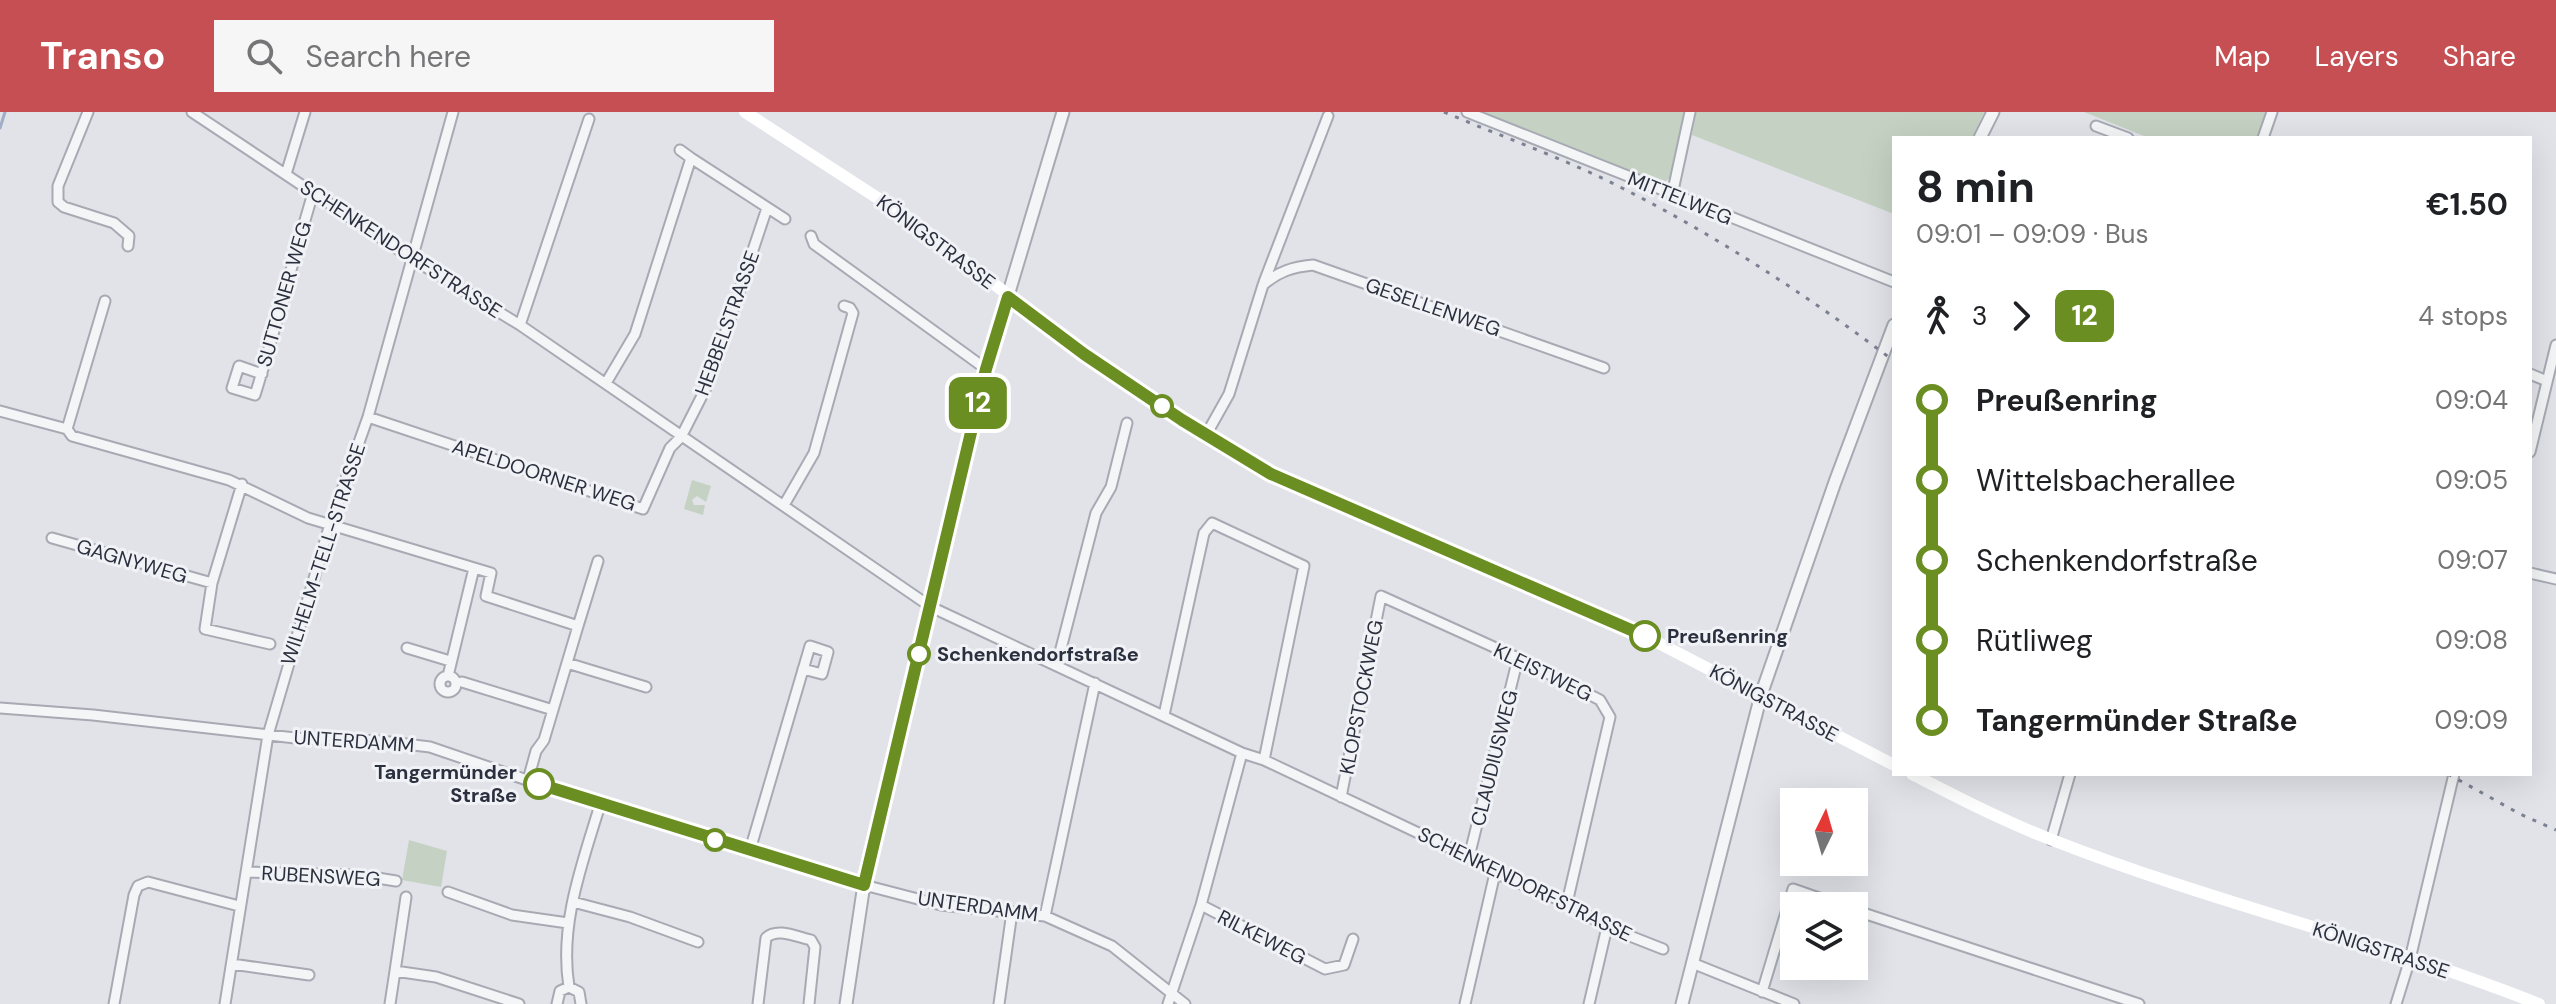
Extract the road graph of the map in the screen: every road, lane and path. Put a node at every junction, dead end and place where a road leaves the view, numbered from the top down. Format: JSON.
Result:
{"nodes":[{"id":1,"x":88,"y":112,"type":"edge"},
{"id":2,"x":192,"y":112,"type":"edge"},
{"id":3,"x":305,"y":112,"type":"edge"},
{"id":4,"x":453,"y":112,"type":"edge"},
{"id":5,"x":745,"y":112,"type":"edge"},
{"id":6,"x":1062,"y":112,"type":"edge"},
{"id":7,"x":1467,"y":112,"type":"edge"},
{"id":8,"x":1690,"y":112,"type":"edge"},
{"id":9,"x":1993,"y":112,"type":"edge"},
{"id":10,"x":2272,"y":112,"type":"edge"},
{"id":11,"x":1328,"y":116,"type":"dead end"},
{"id":12,"x":589,"y":119,"type":"dead end"},
{"id":13,"x":2096,"y":126,"type":"dead end"},
{"id":14,"x":1981,"y":136,"type":"edge"},
{"id":15,"x":2123,"y":136,"type":"edge"},
{"id":16,"x":2264,"y":136,"type":"edge"},
{"id":17,"x":680,"y":150,"type":"dead end"},
{"id":18,"x":691,"y":158,"type":"junction"},
{"id":19,"x":286,"y":174,"type":"junction"},
{"id":20,"x":313,"y":193,"type":"junction"},
{"id":21,"x":1672,"y":195,"type":"junction"},
{"id":22,"x":767,"y":208,"type":"junction"},
{"id":23,"x":785,"y":219,"type":"dead end"},
{"id":24,"x":811,"y":236,"type":"dead end"},
{"id":25,"x":128,"y":246,"type":"dead end"},
{"id":26,"x":411,"y":258,"type":"junction"},
{"id":27,"x":1892,"y":281,"type":"edge"},
{"id":28,"x":1263,"y":285,"type":"junction"},
{"id":29,"x":1008,"y":297,"type":"junction"},
{"id":30,"x":105,"y":301,"type":"dead end"},
{"id":31,"x":844,"y":306,"type":"dead end"},
{"id":32,"x":520,"y":325,"type":"junction"},
{"id":33,"x":1892,"y":330,"type":"edge"},
{"id":34,"x":2556,"y":345,"type":"edge"},
{"id":35,"x":1604,"y":368,"type":"dead end"},
{"id":36,"x":986,"y":369,"type":"junction"},
{"id":37,"x":262,"y":374,"type":"junction"},
{"id":38,"x":2532,"y":375,"type":"edge"},
{"id":39,"x":2547,"y":381,"type":"junction"},
{"id":40,"x":606,"y":383,"type":"junction"},
{"id":41,"x":2544,"y":396,"type":"junction"},
{"id":42,"x":2556,"y":399,"type":"edge"},
{"id":43,"x":0,"y":411,"type":"edge"},
{"id":44,"x":368,"y":417,"type":"junction"},
{"id":45,"x":1127,"y":423,"type":"dead end"},
{"id":46,"x":67,"y":429,"type":"junction"},
{"id":47,"x":1206,"y":435,"type":"junction"},
{"id":48,"x":681,"y":437,"type":"junction"},
{"id":49,"x":2532,"y":444,"type":"edge"},
{"id":50,"x":242,"y":484,"type":"junction"},
{"id":51,"x":784,"y":505,"type":"junction"},
{"id":52,"x":330,"y":524,"type":"junction"},
{"id":53,"x":52,"y":538,"type":"dead end"},
{"id":54,"x":598,"y":561,"type":"dead end"},
{"id":55,"x":474,"y":568,"type":"junction"},
{"id":56,"x":2532,"y":573,"type":"edge"},
{"id":57,"x":2556,"y":579,"type":"edge"},
{"id":58,"x":212,"y":583,"type":"junction"},
{"id":59,"x":468,"y":591,"type":"junction"},
{"id":60,"x":486,"y":596,"type":"junction"},
{"id":61,"x":1381,"y":596,"type":"joint"},
{"id":62,"x":931,"y":607,"type":"junction"},
{"id":63,"x":578,"y":626,"type":"junction"},
{"id":64,"x":270,"y":644,"type":"dead end"},
{"id":65,"x":407,"y":648,"type":"dead end"},
{"id":66,"x":1518,"y":658,"type":"junction"},
{"id":67,"x":450,"y":661,"type":"junction"},
{"id":68,"x":567,"y":663,"type":"junction"},
{"id":69,"x":1057,"y":664,"type":"junction"},
{"id":70,"x":803,"y":669,"type":"dead end"},
{"id":71,"x":448,"y":676,"type":"dead end"},
{"id":72,"x":462,"y":682,"type":"dead end"},
{"id":73,"x":1095,"y":683,"type":"junction"},
{"id":74,"x":646,"y":687,"type":"dead end"},
{"id":75,"x":1761,"y":695,"type":"junction"},
{"id":76,"x":0,"y":708,"type":"edge"},
{"id":77,"x":553,"y":710,"type":"junction"},
{"id":78,"x":1164,"y":715,"type":"junction"},
{"id":79,"x":268,"y":735,"type":"junction"},
{"id":80,"x":1242,"y":753,"type":"junction"},
{"id":81,"x":1264,"y":760,"type":"junction"},
{"id":82,"x":1892,"y":764,"type":"edge"},
{"id":83,"x":1916,"y":776,"type":"edge"},
{"id":84,"x":2069,"y":776,"type":"edge"},
{"id":85,"x":2454,"y":776,"type":"edge"},
{"id":86,"x":528,"y":780,"type":"junction"},
{"id":87,"x":1341,"y":797,"type":"junction"},
{"id":88,"x":600,"y":805,"type":"junction"},
{"id":89,"x":2051,"y":840,"type":"junction"},
{"id":90,"x":750,"y":850,"type":"junction"},
{"id":91,"x":1469,"y":857,"type":"junction"},
{"id":92,"x":246,"y":872,"type":"junction"},
{"id":93,"x":1495,"y":873,"type":"junction"},
{"id":94,"x":396,"y":881,"type":"dead end"},
{"id":95,"x":864,"y":885,"type":"junction"},
{"id":96,"x":448,"y":892,"type":"dead end"},
{"id":97,"x":406,"y":897,"type":"dead end"},
{"id":98,"x":573,"y":902,"type":"junction"},
{"id":99,"x":1567,"y":903,"type":"junction"},
{"id":100,"x":1201,"y":905,"type":"junction"},
{"id":101,"x":239,"y":906,"type":"junction"},
{"id":102,"x":1012,"y":912,"type":"junction"},
{"id":103,"x":1868,"y":915,"type":"edge"},
{"id":104,"x":1045,"y":916,"type":"junction"},
{"id":105,"x":568,"y":923,"type":"junction"},
{"id":106,"x":1607,"y":927,"type":"junction"},
{"id":107,"x":1780,"y":932,"type":"edge"},
{"id":108,"x":1353,"y":939,"type":"dead end"},
{"id":109,"x":698,"y":942,"type":"dead end"},
{"id":110,"x":1663,"y":949,"type":"dead end"},
{"id":111,"x":2410,"y":959,"type":"junction"},
{"id":112,"x":1692,"y":963,"type":"junction"},
{"id":113,"x":232,"y":964,"type":"junction"},
{"id":114,"x":395,"y":971,"type":"junction"},
{"id":115,"x":309,"y":975,"type":"dead end"},
{"id":116,"x":569,"y":987,"type":"junction"},
{"id":117,"x":1171,"y":990,"type":"junction"},
{"id":118,"x":1762,"y":992,"type":"junction"},
{"id":119,"x":1776,"y":1001,"type":"edge"},
{"id":120,"x":114,"y":1004,"type":"edge"},
{"id":121,"x":225,"y":1004,"type":"edge"},
{"id":122,"x":390,"y":1004,"type":"edge"},
{"id":123,"x":519,"y":1004,"type":"edge"},
{"id":124,"x":557,"y":1004,"type":"edge"},
{"id":125,"x":582,"y":1004,"type":"edge"},
{"id":126,"x":758,"y":1004,"type":"edge"},
{"id":127,"x":809,"y":1004,"type":"edge"},
{"id":128,"x":846,"y":1004,"type":"edge"},
{"id":129,"x":999,"y":1004,"type":"edge"},
{"id":130,"x":1168,"y":1004,"type":"edge"},
{"id":131,"x":1185,"y":1004,"type":"edge"},
{"id":132,"x":1465,"y":1004,"type":"edge"},
{"id":133,"x":1589,"y":1004,"type":"edge"},
{"id":134,"x":1682,"y":1004,"type":"edge"},
{"id":135,"x":1794,"y":1004,"type":"edge"},
{"id":136,"x":2139,"y":1004,"type":"edge"},
{"id":137,"x":2396,"y":1004,"type":"edge"},
{"id":138,"x":2539,"y":1004,"type":"edge"}],
"edges":[{"from":1,"to":25,"type":"street"},
{"from":2,"to":19,"type":"street","name":"SCHENKENDORFSTRASSE"},
{"from":3,"to":19,"type":"street"},
{"from":4,"to":26,"type":"street","name":"WILHELM-TELL-STRASSE"},
{"from":5,"to":29,"type":"main road","name":"KÖNIGSTRASSE"},
{"from":6,"to":29,"type":"street"},
{"from":7,"to":21,"type":"street","name":"MITTELWEG"},
{"from":8,"to":21,"type":"street"},
{"from":9,"to":14,"type":"street"},
{"from":10,"to":16,"type":"street"},
{"from":11,"to":28,"type":"street"},
{"from":12,"to":32,"type":"street"},
{"from":13,"to":15,"type":"street"},
{"from":17,"to":18,"type":"street"},
{"from":18,"to":22,"type":"street"},
{"from":18,"to":40,"type":"street"},
{"from":19,"to":20,"type":"street","name":"SCHENKENDORFSTRASSE"},
{"from":20,"to":26,"type":"street","name":"SCHENKENDORFSTRASSE"},
{"from":20,"to":37,"type":"street","name":"SUTTONER WEG"},
{"from":21,"to":27,"type":"street","name":"MITTELWEG"},
{"from":22,"to":23,"type":"street"},
{"from":22,"to":48,"type":"street","name":"HEBBELSTRASSE"},
{"from":24,"to":36,"type":"street"},
{"from":26,"to":32,"type":"street","name":"SCHENKENDORFSTRASSE"},
{"from":26,"to":44,"type":"street","name":"WILHELM-TELL-STRASSE"},
{"from":28,"to":35,"type":"street","name":"GESELLENWEG"},
{"from":28,"to":47,"type":"street"},
{"from":29,"to":36,"type":"street"},
{"from":29,"to":47,"type":"main road","name":"KÖNIGSTRASSE"},
{"from":30,"to":46,"type":"street"},
{"from":31,"to":51,"type":"street"},
{"from":32,"to":40,"type":"street","name":"SCHENKENDORFSTRASSE"},
{"from":33,"to":75,"type":"street"},
{"from":34,"to":39,"type":"street"},
{"from":36,"to":62,"type":"street"},
{"from":37,"to":37,"type":"street","name":"SUTTONER WEG"},
{"from":38,"to":39,"type":"street"},
{"from":39,"to":41,"type":"street"},
{"from":40,"to":48,"type":"street","name":"SCHENKENDORFSTRASSE"},
{"from":41,"to":42,"type":"street"},
{"from":41,"to":49,"type":"street"},
{"from":43,"to":46,"type":"street"},
{"from":44,"to":48,"type":"street","name":"APELDOORNER WEG"},
{"from":44,"to":52,"type":"street","name":"WILHELM-TELL-STRASSE"},
{"from":45,"to":69,"type":"street"},
{"from":46,"to":50,"type":"street"},
{"from":47,"to":75,"type":"main road","name":"KÖNIGSTRASSE"},
{"from":48,"to":51,"type":"street","name":"SCHENKENDORFSTRASSE"},
{"from":50,"to":52,"type":"street"},
{"from":50,"to":58,"type":"street","name":"GAGNYWEG"},
{"from":51,"to":62,"type":"street","name":"SCHENKENDORFSTRASSE"},
{"from":52,"to":55,"type":"street"},
{"from":52,"to":79,"type":"street","name":"WILHELM-TELL-STRASSE"},
{"from":53,"to":58,"type":"street","name":"GAGNYWEG"},
{"from":54,"to":63,"type":"street"},
{"from":55,"to":59,"type":"street"},
{"from":55,"to":60,"type":"street"},
{"from":56,"to":57,"type":"street"},
{"from":58,"to":64,"type":"street","name":"GAGNYWEG"},
{"from":59,"to":60,"type":"street"},
{"from":59,"to":67,"type":"street"},
{"from":60,"to":63,"type":"street"},
{"from":61,"to":66,"type":"street","name":"KLEISTWEG"},
{"from":61,"to":87,"type":"street","name":"KLOPSTOCKWEG"},
{"from":62,"to":69,"type":"street","name":"SCHENKENDORFSTRASSE"},
{"from":62,"to":95,"type":"street"},
{"from":63,"to":68,"type":"street"},
{"from":65,"to":67,"type":"street"},
{"from":66,"to":91,"type":"street","name":"CLAUDIUSWEG"},
{"from":66,"to":99,"type":"street","name":"KLEISTWEG"},
{"from":67,"to":71,"type":"street"},
{"from":68,"to":74,"type":"street"},
{"from":68,"to":77,"type":"street"},
{"from":69,"to":73,"type":"street","name":"SCHENKENDORFSTRASSE"},
{"from":70,"to":90,"type":"street"},
{"from":72,"to":77,"type":"street"},
{"from":73,"to":78,"type":"street","name":"SCHENKENDORFSTRASSE"},
{"from":73,"to":104,"type":"street"},
{"from":75,"to":82,"type":"main road","name":"KÖNIGSTRASSE"},
{"from":75,"to":112,"type":"street"},
{"from":76,"to":79,"type":"street","name":"UNTERDAMM"},
{"from":77,"to":86,"type":"street"},
{"from":78,"to":80,"type":"street","name":"SCHENKENDORFSTRASSE"},
{"from":78,"to":81,"type":"street"},
{"from":79,"to":86,"type":"street","name":"UNTERDAMM"},
{"from":79,"to":92,"type":"street","name":"WILHELM-TELL-STRASSE"},
{"from":80,"to":81,"type":"street","name":"SCHENKENDORFSTRASSE"},
{"from":80,"to":100,"type":"street","name":"RILKEWEG"},
{"from":81,"to":87,"type":"street","name":"SCHENKENDORFSTRASSE"},
{"from":83,"to":89,"type":"main road","name":"KÖNIGSTRASSE"},
{"from":84,"to":89,"type":"street"},
{"from":85,"to":111,"type":"street"},
{"from":86,"to":88,"type":"street","name":"UNTERDAMM"},
{"from":87,"to":91,"type":"street","name":"SCHENKENDORFSTRASSE"},
{"from":88,"to":90,"type":"street","name":"UNTERDAMM"},
{"from":88,"to":98,"type":"street"},
{"from":89,"to":111,"type":"main road","name":"KÖNIGSTRASSE"},
{"from":90,"to":95,"type":"street","name":"UNTERDAMM"},
{"from":91,"to":93,"type":"street","name":"SCHENKENDORFSTRASSE"},
{"from":92,"to":94,"type":"street","name":"RUBENSWEG"},
{"from":92,"to":101,"type":"street","name":"WILHELM-TELL-STRASSE"},
{"from":93,"to":99,"type":"street","name":"SCHENKENDORFSTRASSE"},
{"from":93,"to":132,"type":"street"},
{"from":95,"to":102,"type":"street","name":"UNTERDAMM"},
{"from":95,"to":128,"type":"street"},
{"from":96,"to":105,"type":"street"},
{"from":97,"to":114,"type":"street"},
{"from":98,"to":105,"type":"street"},
{"from":98,"to":109,"type":"street"},
{"from":99,"to":106,"type":"street","name":"SCHENKENDORFSTRASSE"},
{"from":100,"to":108,"type":"street","name":"RILKEWEG"},
{"from":100,"to":117,"type":"street","name":"RILKEWEG"},
{"from":101,"to":113,"type":"street","name":"WILHELM-TELL-STRASSE"},
{"from":101,"to":120,"type":"street"},
{"from":102,"to":104,"type":"street","name":"UNTERDAMM"},
{"from":102,"to":129,"type":"street"},
{"from":103,"to":136,"type":"street"},
{"from":104,"to":117,"type":"street","name":"UNTERDAMM"},
{"from":105,"to":116,"type":"street"},
{"from":106,"to":110,"type":"street","name":"SCHENKENDORFSTRASSE"},
{"from":106,"to":133,"type":"street"},
{"from":107,"to":118,"type":"street"},
{"from":111,"to":137,"type":"street"},
{"from":111,"to":138,"type":"main road","name":"KÖNIGSTRASSE"},
{"from":112,"to":118,"type":"street"},
{"from":112,"to":134,"type":"street"},
{"from":113,"to":115,"type":"street"},
{"from":113,"to":121,"type":"street","name":"WILHELM-TELL-STRASSE"},
{"from":114,"to":122,"type":"street"},
{"from":114,"to":123,"type":"street"},
{"from":116,"to":124,"type":"street"},
{"from":116,"to":125,"type":"street"},
{"from":117,"to":130,"type":"street","name":"RILKEWEG"},
{"from":117,"to":131,"type":"street","name":"UNTERDAMM"},
{"from":118,"to":119,"type":"street"},
{"from":119,"to":135,"type":"street"},
{"from":126,"to":127,"type":"street"}]}
